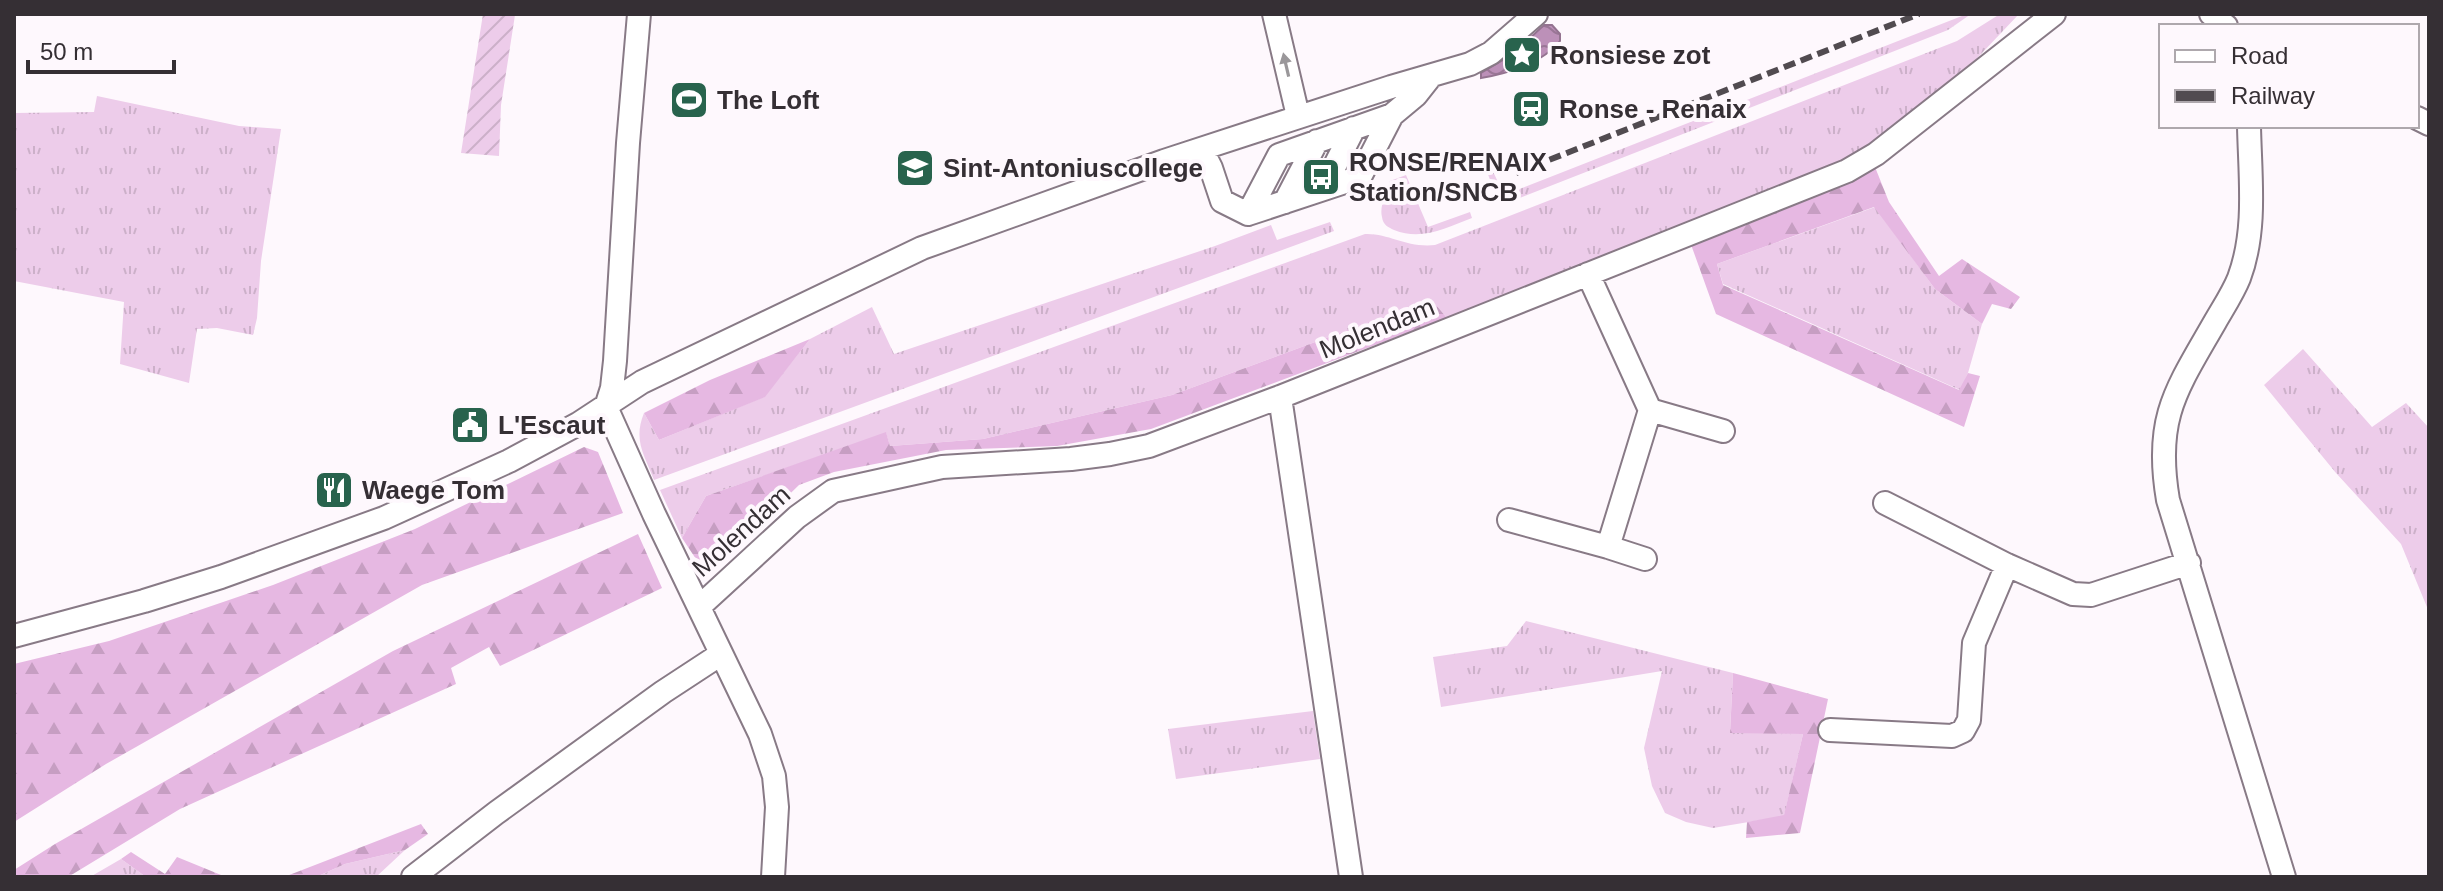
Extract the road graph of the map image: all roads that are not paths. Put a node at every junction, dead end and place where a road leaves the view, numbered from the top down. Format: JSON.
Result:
{"nodes":[{"id":1,"x":639,"y":14,"type":"edge"},
{"id":2,"x":1274,"y":14,"type":"edge"},
{"id":3,"x":1504,"y":14,"type":"edge"},
{"id":4,"x":1536,"y":14,"type":"edge"},
{"id":5,"x":2054,"y":14,"type":"edge"},
{"id":6,"x":1513,"y":36,"type":"junction"},
{"id":7,"x":1431,"y":76,"type":"junction"},
{"id":8,"x":1298,"y":116,"type":"junction"},
{"id":9,"x":2249,"y":128,"type":"edge"},
{"id":10,"x":1345,"y":132,"type":"junction"},
{"id":11,"x":1202,"y":150,"type":"junction"},
{"id":12,"x":1295,"y":198,"type":"junction"},
{"id":13,"x":1588,"y":274,"type":"junction"},
{"id":14,"x":1280,"y":397,"type":"junction"},
{"id":15,"x":606,"y":407,"type":"junction"},
{"id":16,"x":1650,"y":410,"type":"junction"},
{"id":17,"x":1723,"y":431,"type":"dead end"},
{"id":18,"x":1885,"y":503,"type":"dead end"},
{"id":19,"x":1509,"y":520,"type":"dead end"},
{"id":20,"x":1608,"y":547,"type":"junction"},
{"id":21,"x":1645,"y":559,"type":"dead end"},
{"id":22,"x":2189,"y":563,"type":"junction"},
{"id":23,"x":2007,"y":565,"type":"junction"},
{"id":24,"x":699,"y":607,"type":"junction"},
{"id":25,"x":14,"y":636,"type":"edge"},
{"id":26,"x":721,"y":654,"type":"junction"},
{"id":27,"x":1830,"y":730,"type":"dead end"},
{"id":28,"x":413,"y":877,"type":"edge"},
{"id":29,"x":773,"y":877,"type":"edge"},
{"id":30,"x":1351,"y":877,"type":"edge"},
{"id":31,"x":2284,"y":877,"type":"edge"}],
"edges":[{"from":1,"to":15,"type":"street"},
{"from":8,"to":2,"type":"street","one_way":true},
{"from":3,"to":6,"type":"street"},
{"from":4,"to":6,"type":"street"},
{"from":5,"to":13,"type":"street","name":"Molendam"},
{"from":6,"to":7,"type":"street"},
{"from":7,"to":8,"type":"street"},
{"from":7,"to":10,"type":"street"},
{"from":8,"to":11,"type":"street"},
{"from":9,"to":22,"type":"street"},
{"from":10,"to":12,"type":"street"},
{"from":10,"to":12,"type":"street"},
{"from":10,"to":12,"type":"street"},
{"from":11,"to":12,"type":"street"},
{"from":11,"to":15,"type":"street"},
{"from":13,"to":14,"type":"street","name":"Molendam"},
{"from":13,"to":16,"type":"street"},
{"from":14,"to":24,"type":"street","name":"Molendam"},
{"from":14,"to":30,"type":"street"},
{"from":15,"to":24,"type":"street"},
{"from":15,"to":25,"type":"street"},
{"from":16,"to":17,"type":"street"},
{"from":16,"to":20,"type":"street"},
{"from":18,"to":23,"type":"street"},
{"from":19,"to":20,"type":"street"},
{"from":20,"to":21,"type":"street"},
{"from":22,"to":23,"type":"street"},
{"from":22,"to":31,"type":"street"},
{"from":23,"to":27,"type":"street"},
{"from":24,"to":26,"type":"street"},
{"from":26,"to":28,"type":"street"},
{"from":26,"to":29,"type":"street"}]}
